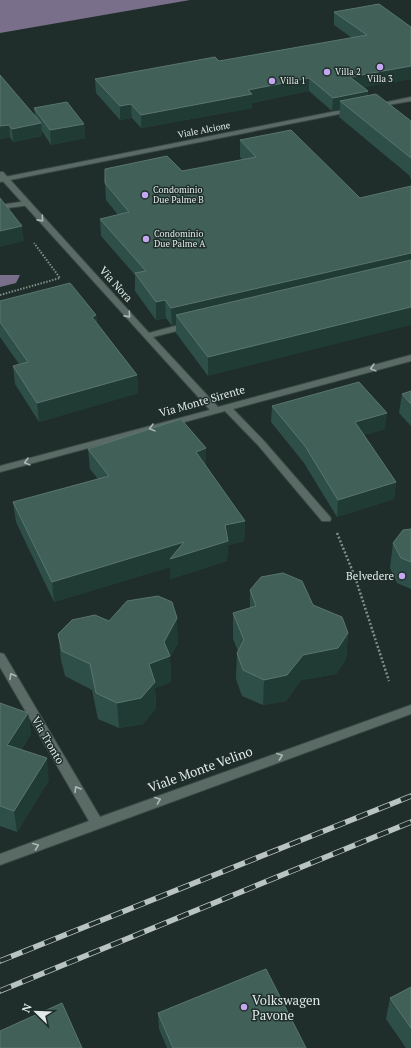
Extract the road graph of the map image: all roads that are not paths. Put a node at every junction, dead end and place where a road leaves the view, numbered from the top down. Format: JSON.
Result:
{"nodes":[{"id":1,"x":411,"y":98,"type":"edge"},
{"id":2,"x":365,"y":108,"type":"edge"},
{"id":3,"x":358,"y":109,"type":"edge"},
{"id":4,"x":2,"y":177,"type":"edge"},
{"id":5,"x":27,"y":204,"type":"junction"},
{"id":6,"x":0,"y":207,"type":"edge"},
{"id":7,"x":199,"y":323,"type":"edge"},
{"id":8,"x":146,"y":336,"type":"junction"},
{"id":9,"x":411,"y":358,"type":"edge"},
{"id":10,"x":226,"y":407,"type":"junction"},
{"id":11,"x":215,"y":410,"type":"junction"},
{"id":12,"x":0,"y":470,"type":"edge"},
{"id":13,"x":326,"y":519,"type":"road end"},
{"id":14,"x":0,"y":657,"type":"edge"},
{"id":15,"x":411,"y":709,"type":"edge"},
{"id":16,"x":96,"y":822,"type":"junction"},
{"id":17,"x":0,"y":860,"type":"edge"}],
"edges":[{"from":1,"to":2,"type":"street"},
{"from":3,"to":4,"type":"street","name":"Viale Alcione"},
{"from":4,"to":5,"type":"street","name":"Via Nora"},
{"from":5,"to":6,"type":"street"},
{"from":5,"to":8,"type":"street","name":"Via Nora","one_way":true},
{"from":7,"to":8,"type":"street"},
{"from":8,"to":11,"type":"street","name":"Via Nora"},
{"from":9,"to":10,"type":"street","name":"Via Monte Sirente","one_way":true},
{"from":10,"to":11,"type":"street","name":"Via Monte Sirente"},
{"from":10,"to":13,"type":"street"},
{"from":11,"to":12,"type":"street","name":"Via Monte Sirente","one_way":true},
{"from":16,"to":14,"type":"street","name":"Via Tronto","one_way":true},
{"from":16,"to":15,"type":"street","name":"Viale Monte Velino","one_way":true},
{"from":17,"to":16,"type":"street","name":"Viale Monte Velino","one_way":true}]}
